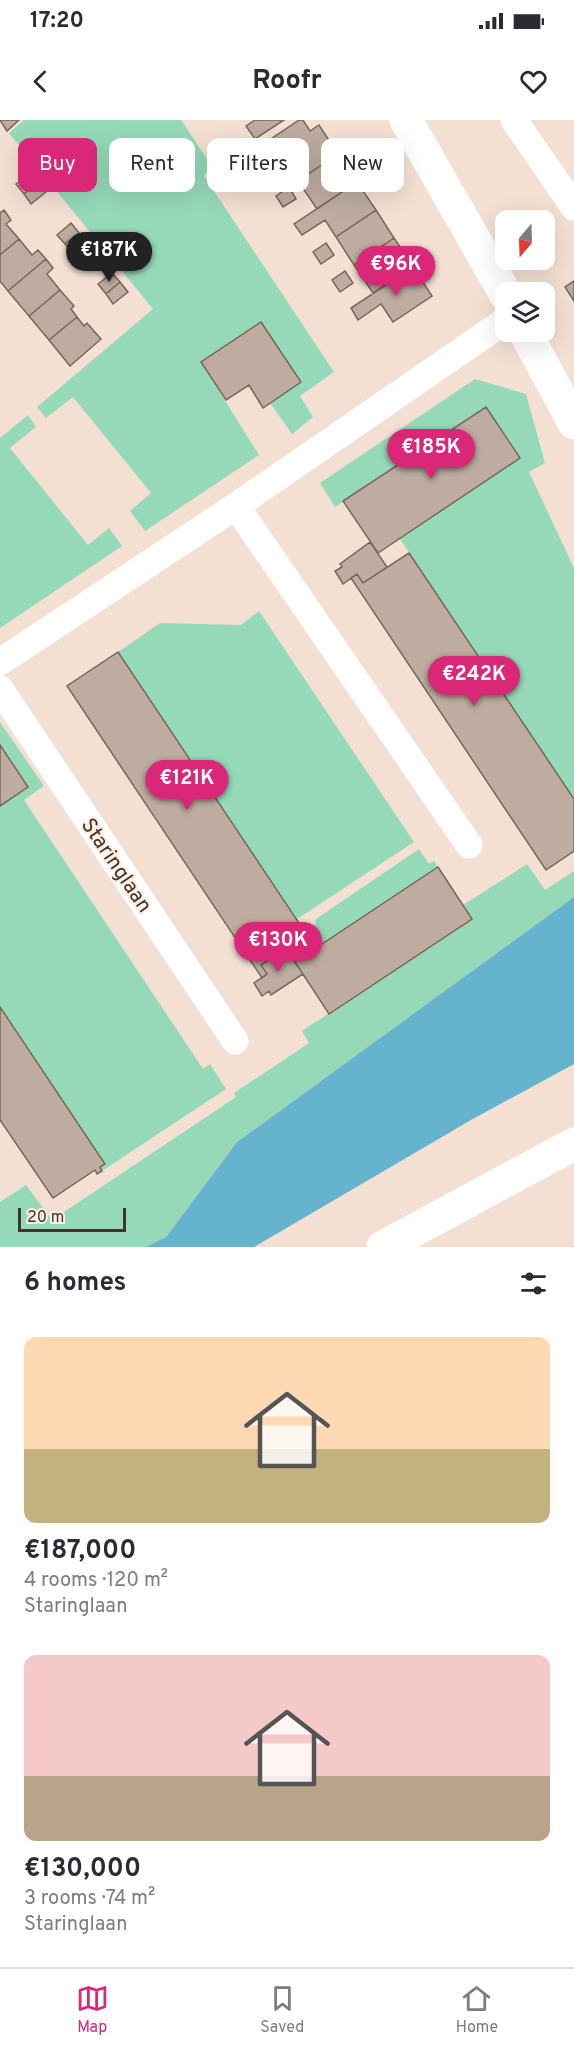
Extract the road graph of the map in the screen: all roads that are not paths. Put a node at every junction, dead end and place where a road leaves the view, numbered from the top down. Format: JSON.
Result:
{"nodes":[{"id":1,"x":406,"y":120,"type":"edge"},
{"id":2,"x":514,"y":120,"type":"edge"},
{"id":3,"x":574,"y":207,"type":"edge"},
{"id":4,"x":499,"y":282,"type":"edge"},
{"id":5,"x":495,"y":328,"type":"edge"},
{"id":6,"x":530,"y":342,"type":"edge"},
{"id":7,"x":574,"y":423,"type":"edge"},
{"id":8,"x":236,"y":506,"type":"junction"},
{"id":9,"x":0,"y":662,"type":"edge"},
{"id":10,"x":0,"y":689,"type":"edge"},
{"id":11,"x":469,"y":845,"type":"dead end"},
{"id":12,"x":235,"y":1041,"type":"dead end"},
{"id":13,"x":574,"y":1144,"type":"edge"},
{"id":14,"x":383,"y":1247,"type":"edge"}],
"edges":[{"from":1,"to":4,"type":"street"},
{"from":2,"to":3,"type":"street"},
{"from":5,"to":8,"type":"street"},
{"from":6,"to":7,"type":"street"},
{"from":8,"to":9,"type":"street"},
{"from":8,"to":11,"type":"street"},
{"from":10,"to":12,"type":"street","name":"Staringlaan"},
{"from":13,"to":14,"type":"street"}]}
